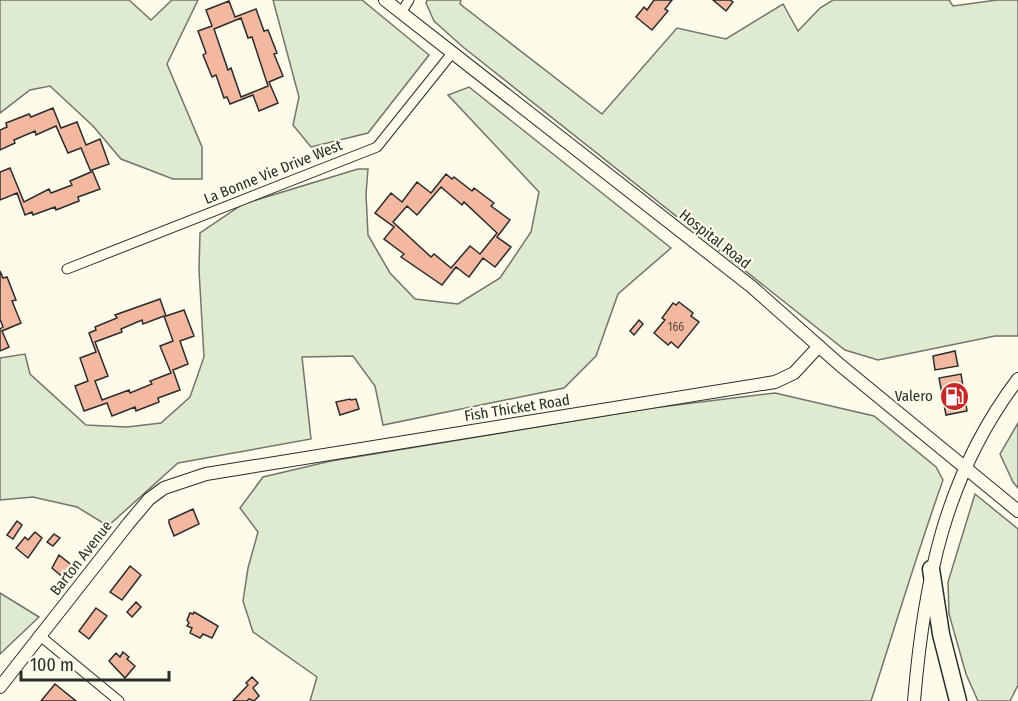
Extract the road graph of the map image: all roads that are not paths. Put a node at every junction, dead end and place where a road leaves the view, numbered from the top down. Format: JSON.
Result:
{"nodes":[{"id":1,"x":385,"y":0,"type":"edge"},
{"id":2,"x":409,"y":0,"type":"edge"},
{"id":3,"x":401,"y":13,"type":"junction"},
{"id":4,"x":453,"y":52,"type":"junction"},
{"id":5,"x":67,"y":269,"type":"dead end"},
{"id":6,"x":819,"y":346,"type":"junction"},
{"id":7,"x":1018,"y":379,"type":"edge"},
{"id":8,"x":965,"y":469,"type":"junction"},
{"id":9,"x":206,"y":474,"type":"joint"},
{"id":10,"x":1018,"y":511,"type":"edge"},
{"id":11,"x":931,"y":569,"type":"junction"},
{"id":12,"x":39,"y":635,"type":"junction"},
{"id":13,"x":0,"y":687,"type":"edge"},
{"id":14,"x":119,"y":701,"type":"edge"},
{"id":15,"x":914,"y":701,"type":"edge"},
{"id":16,"x":958,"y":701,"type":"edge"}],
"edges":[{"from":1,"to":3,"type":"street","name":"Hospital Road"},
{"from":2,"to":3,"type":"street"},
{"from":3,"to":4,"type":"street","name":"Hospital Road"},
{"from":4,"to":5,"type":"street","name":"La Bonne Vie Drive West"},
{"from":4,"to":6,"type":"street","name":"Hospital Road"},
{"from":6,"to":8,"type":"street","name":"Hospital Road"},
{"from":6,"to":9,"type":"street","name":"Fish Thicket Road"},
{"from":7,"to":8,"type":"street"},
{"from":8,"to":10,"type":"street","name":"Hospital Road"},
{"from":8,"to":11,"type":"street"},
{"from":9,"to":12,"type":"street","name":"Barton Avenue"},
{"from":11,"to":15,"type":"street"},
{"from":11,"to":16,"type":"highway"},
{"from":12,"to":13,"type":"street","name":"Barton Avenue"},
{"from":12,"to":14,"type":"street"}]}
